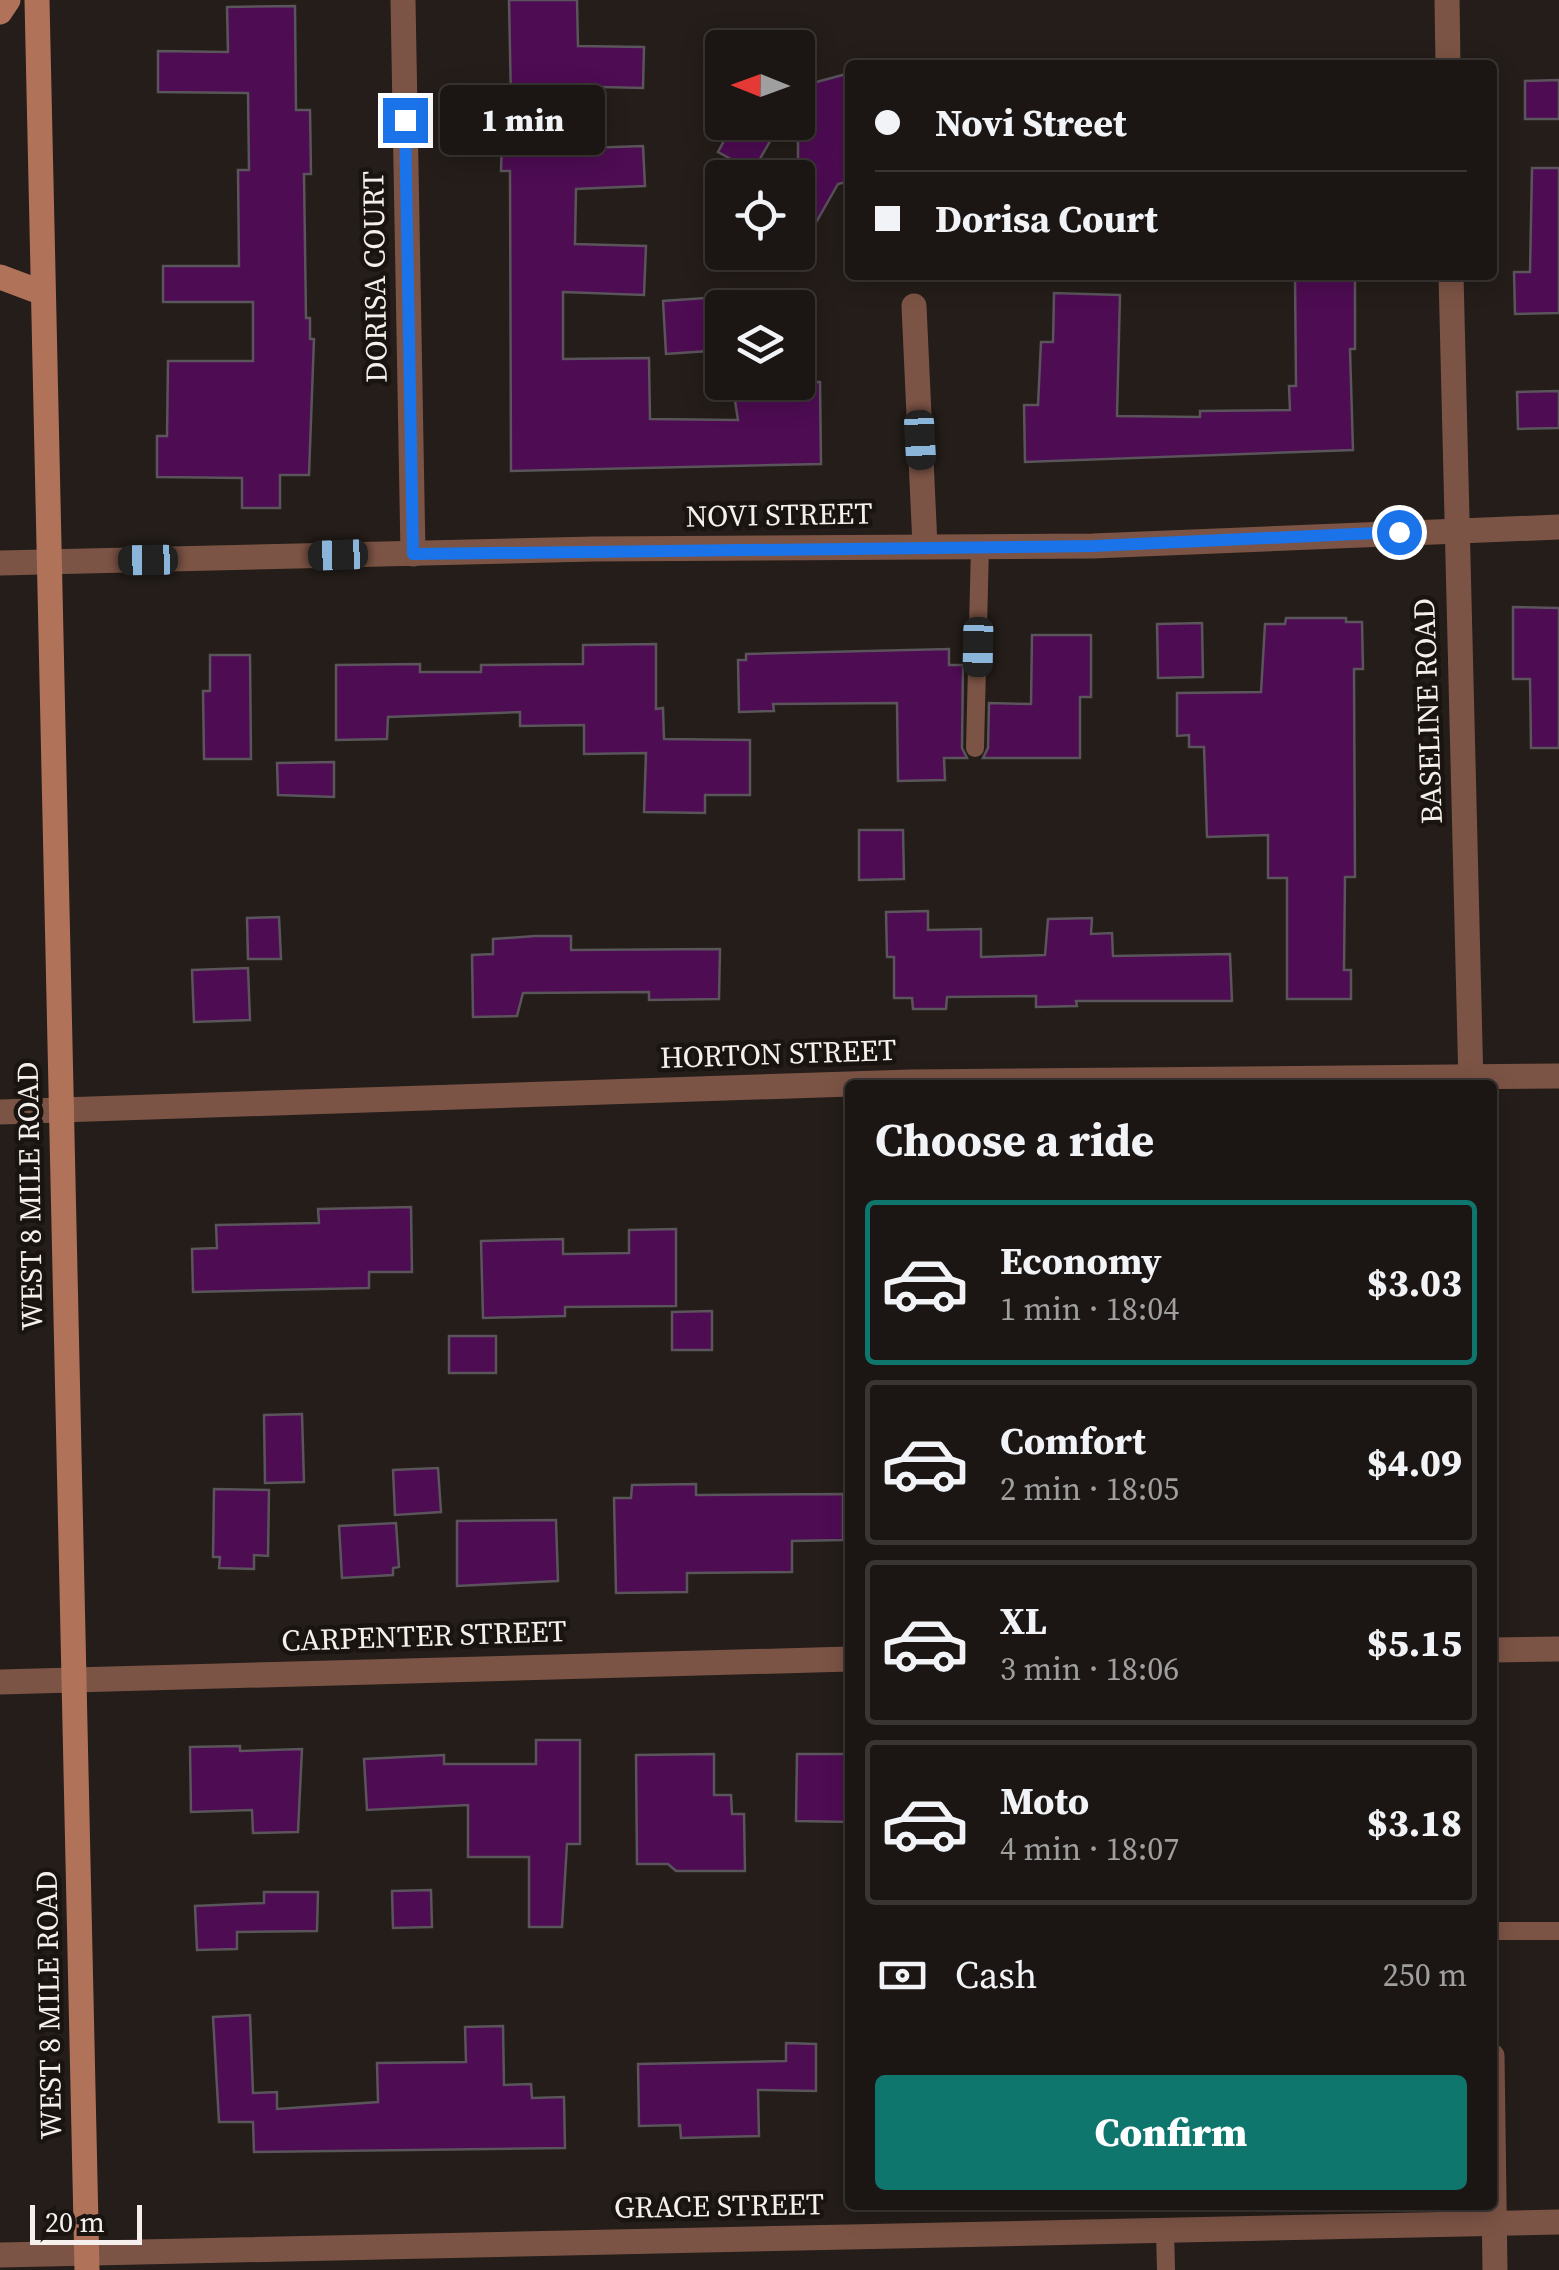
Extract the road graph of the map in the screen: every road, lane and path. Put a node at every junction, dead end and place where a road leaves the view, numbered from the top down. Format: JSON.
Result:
{"nodes":[{"id":1,"x":8,"y":0,"type":"edge"},
{"id":2,"x":37,"y":0,"type":"edge"},
{"id":3,"x":402,"y":0,"type":"edge"},
{"id":4,"x":1447,"y":0,"type":"edge"},
{"id":5,"x":0,"y":12,"type":"edge"},
{"id":6,"x":1448,"y":60,"type":"edge"},
{"id":7,"x":0,"y":277,"type":"edge"},
{"id":8,"x":1451,"y":280,"type":"edge"},
{"id":9,"x":43,"y":294,"type":"junction"},
{"id":10,"x":914,"y":306,"type":"dead end"},
{"id":11,"x":1559,"y":527,"type":"edge"},
{"id":12,"x":1455,"y":530,"type":"junction"},
{"id":13,"x":925,"y":546,"type":"junction"},
{"id":14,"x":980,"y":546,"type":"junction"},
{"id":15,"x":413,"y":554,"type":"junction"},
{"id":16,"x":48,"y":562,"type":"junction"},
{"id":17,"x":0,"y":563,"type":"edge"},
{"id":18,"x":976,"y":748,"type":"dead end"},
{"id":19,"x":1559,"y":1076,"type":"edge"},
{"id":20,"x":1471,"y":1080,"type":"edge"},
{"id":21,"x":1489,"y":1080,"type":"edge"},
{"id":22,"x":845,"y":1084,"type":"edge"},
{"id":23,"x":60,"y":1111,"type":"junction"},
{"id":24,"x":0,"y":1112,"type":"edge"},
{"id":25,"x":1559,"y":1649,"type":"edge"},
{"id":26,"x":1497,"y":1650,"type":"edge"},
{"id":27,"x":845,"y":1659,"type":"edge"},
{"id":28,"x":74,"y":1681,"type":"junction"},
{"id":29,"x":0,"y":1682,"type":"edge"},
{"id":30,"x":1559,"y":1931,"type":"edge"},
{"id":31,"x":1497,"y":1932,"type":"edge"},
{"id":32,"x":1495,"y":2210,"type":"edge"},
{"id":33,"x":1559,"y":2222,"type":"edge"},
{"id":34,"x":1495,"y":2224,"type":"junction"},
{"id":35,"x":1165,"y":2230,"type":"junction"},
{"id":36,"x":0,"y":2255,"type":"edge"},
{"id":37,"x":87,"y":2263,"type":"edge"},
{"id":38,"x":1166,"y":2270,"type":"edge"},
{"id":39,"x":1495,"y":2270,"type":"edge"}],
"edges":[{"from":1,"to":5,"type":"main road"},
{"from":2,"to":9,"type":"main road","name":"WEST 8 MILE ROAD"},
{"from":3,"to":15,"type":"street","name":"DORISA COURT"},
{"from":4,"to":6,"type":"street"},
{"from":7,"to":9,"type":"main road"},
{"from":8,"to":12,"type":"street","name":"BASELINE ROAD"},
{"from":9,"to":16,"type":"main road","name":"WEST 8 MILE ROAD"},
{"from":10,"to":13,"type":"street"},
{"from":11,"to":12,"type":"street","name":"NOVI STREET"},
{"from":12,"to":14,"type":"street","name":"NOVI STREET"},
{"from":12,"to":20,"type":"street","name":"BASELINE ROAD"},
{"from":13,"to":14,"type":"street","name":"NOVI STREET"},
{"from":13,"to":15,"type":"street","name":"NOVI STREET"},
{"from":14,"to":18,"type":"lane"},
{"from":15,"to":16,"type":"street","name":"NOVI STREET"},
{"from":16,"to":17,"type":"street","name":"NOVI STREET"},
{"from":16,"to":23,"type":"main road","name":"WEST 8 MILE ROAD"},
{"from":19,"to":21,"type":"street","name":"HORTON STREET"},
{"from":22,"to":23,"type":"street","name":"HORTON STREET"},
{"from":23,"to":24,"type":"street","name":"HORTON STREET"},
{"from":23,"to":28,"type":"main road","name":"WEST 8 MILE ROAD"},
{"from":25,"to":26,"type":"street"},
{"from":27,"to":28,"type":"street","name":"CARPENTER STREET"},
{"from":28,"to":29,"type":"street","name":"CARPENTER STREET"},
{"from":28,"to":37,"type":"main road","name":"WEST 8 MILE ROAD"},
{"from":30,"to":31,"type":"lane"},
{"from":32,"to":34,"type":"street"},
{"from":33,"to":34,"type":"street","name":"GRACE STREET"},
{"from":34,"to":35,"type":"street","name":"GRACE STREET"},
{"from":34,"to":39,"type":"street"},
{"from":35,"to":37,"type":"street","name":"GRACE STREET"},
{"from":35,"to":38,"type":"lane"},
{"from":36,"to":37,"type":"street","name":"GRACE STREET"}]}
